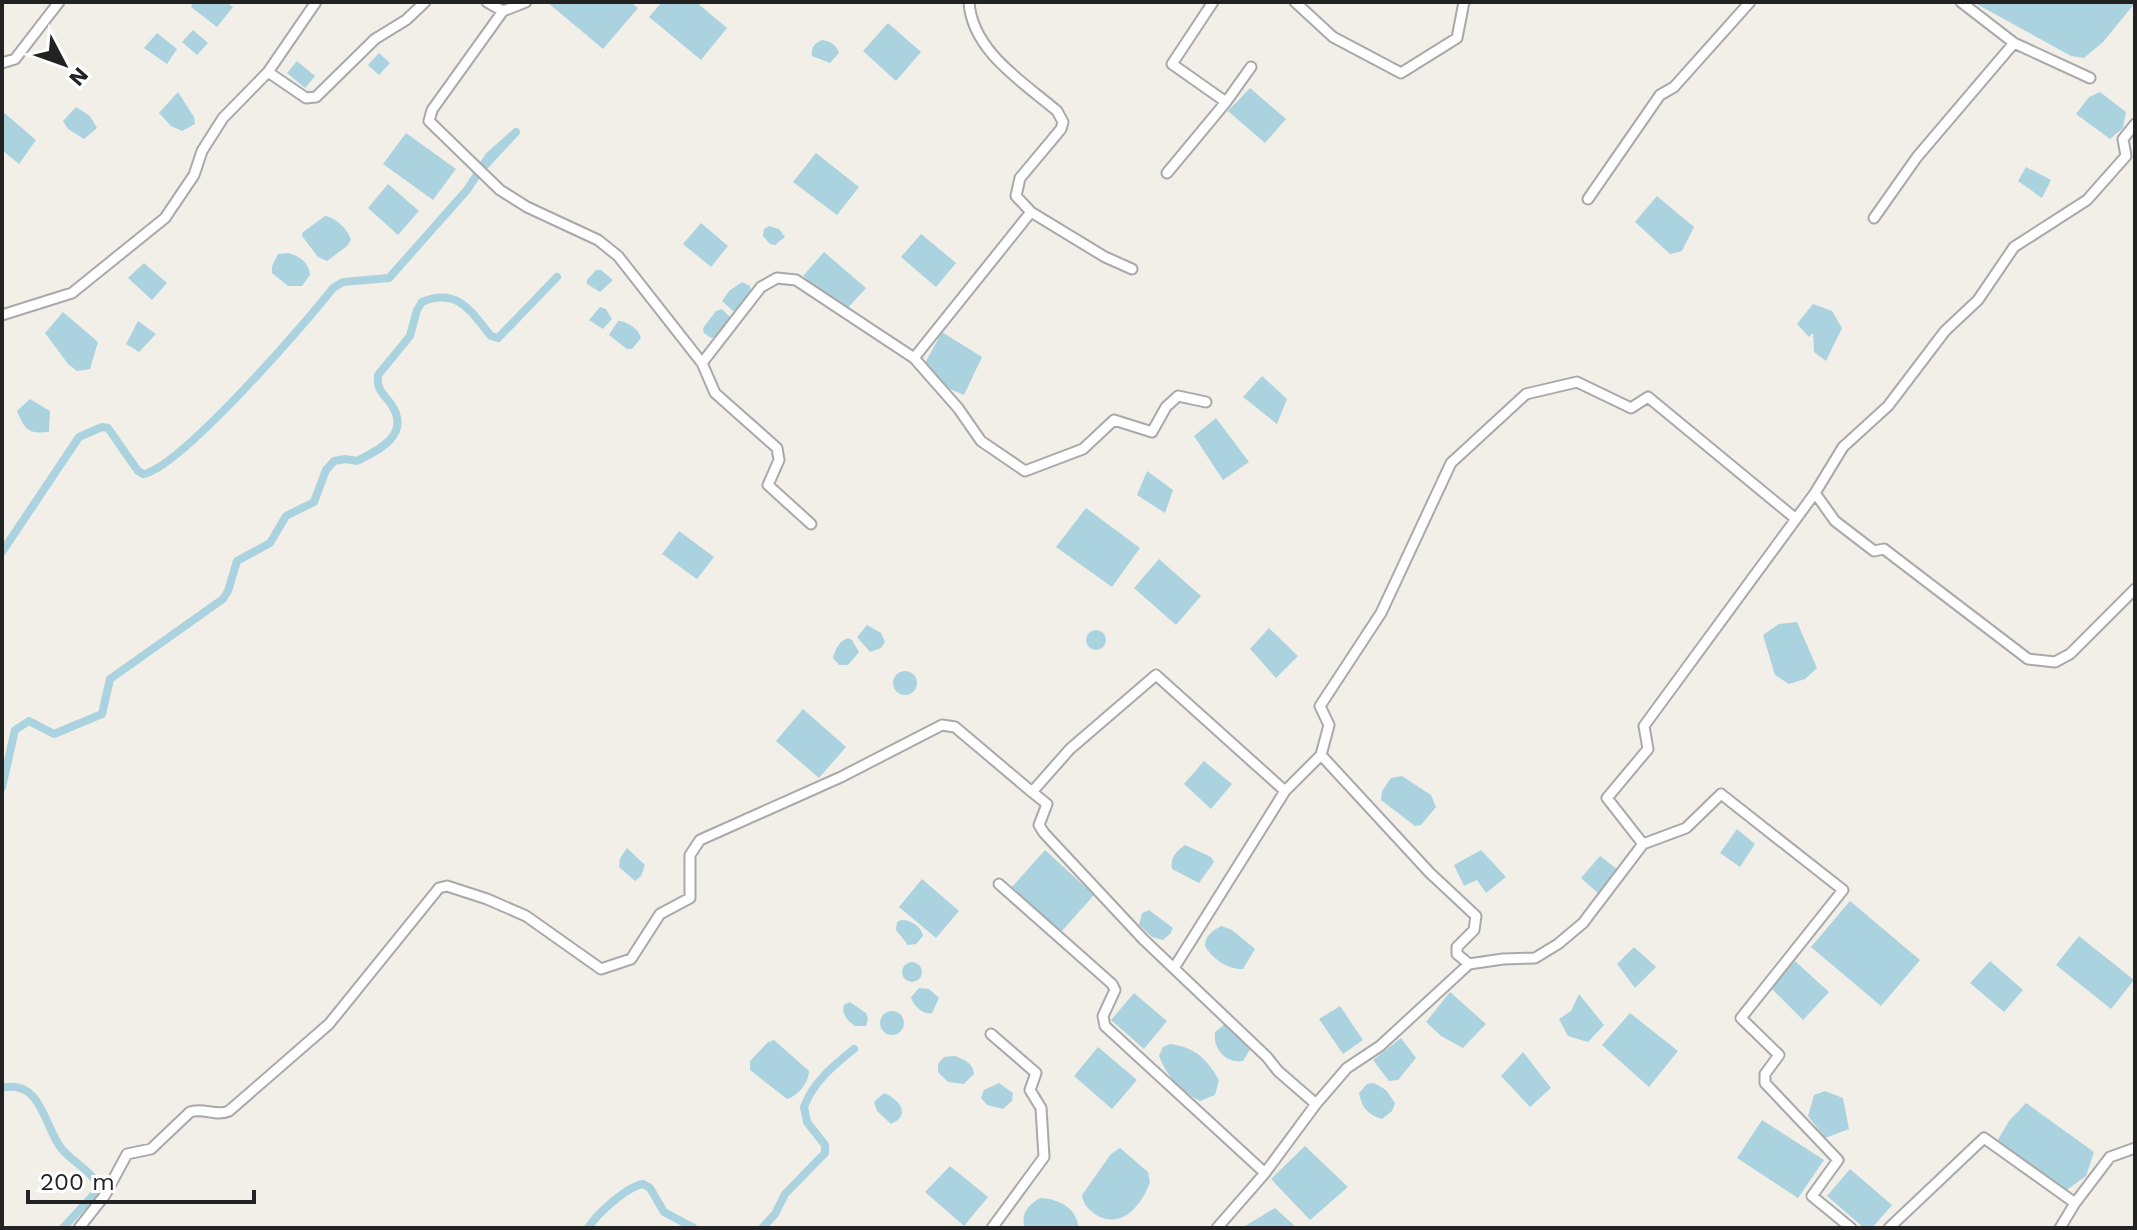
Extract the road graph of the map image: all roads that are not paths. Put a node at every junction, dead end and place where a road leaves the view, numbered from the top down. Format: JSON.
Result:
{"nodes":[{"id":1,"x":59,"y":2,"type":"edge"},
{"id":2,"x":316,"y":2,"type":"edge"},
{"id":3,"x":425,"y":2,"type":"edge"},
{"id":4,"x":487,"y":2,"type":"edge"},
{"id":5,"x":526,"y":2,"type":"edge"},
{"id":6,"x":969,"y":2,"type":"edge"},
{"id":7,"x":1213,"y":2,"type":"edge"},
{"id":8,"x":1295,"y":2,"type":"edge"},
{"id":9,"x":1464,"y":2,"type":"edge"},
{"id":10,"x":1750,"y":2,"type":"edge"},
{"id":11,"x":1961,"y":2,"type":"edge"},
{"id":12,"x":503,"y":11,"type":"junction"},
{"id":13,"x":2014,"y":43,"type":"junction"},
{"id":14,"x":2,"y":63,"type":"edge"},
{"id":15,"x":1251,"y":67,"type":"dead end"},
{"id":16,"x":268,"y":72,"type":"junction"},
{"id":17,"x":2090,"y":78,"type":"dead end"},
{"id":18,"x":1226,"y":102,"type":"junction"},
{"id":19,"x":2135,"y":124,"type":"edge"},
{"id":20,"x":2126,"y":156,"type":"junction"},
{"id":21,"x":2135,"y":164,"type":"edge"},
{"id":22,"x":1167,"y":173,"type":"dead end"},
{"id":23,"x":1588,"y":199,"type":"dead end"},
{"id":24,"x":1031,"y":212,"type":"junction"},
{"id":25,"x":1874,"y":218,"type":"dead end"},
{"id":26,"x":1132,"y":269,"type":"dead end"},
{"id":27,"x":2,"y":315,"type":"edge"},
{"id":28,"x":914,"y":358,"type":"junction"},
{"id":29,"x":702,"y":363,"type":"junction"},
{"id":30,"x":1206,"y":402,"type":"dead end"},
{"id":31,"x":1815,"y":493,"type":"junction"},
{"id":32,"x":1796,"y":519,"type":"junction"},
{"id":33,"x":811,"y":524,"type":"dead end"},
{"id":34,"x":2135,"y":589,"type":"edge"},
{"id":35,"x":1321,"y":755,"type":"junction"},
{"id":36,"x":1285,"y":791,"type":"junction"},
{"id":37,"x":1032,"y":792,"type":"junction"},
{"id":38,"x":1643,"y":844,"type":"junction"},
{"id":39,"x":999,"y":884,"type":"dead end"},
{"id":40,"x":1469,"y":964,"type":"junction"},
{"id":41,"x":1174,"y":968,"type":"junction"},
{"id":42,"x":991,"y":1034,"type":"dead end"},
{"id":43,"x":1316,"y":1104,"type":"junction"},
{"id":44,"x":2135,"y":1148,"type":"edge"},
{"id":45,"x":1265,"y":1173,"type":"junction"},
{"id":46,"x":2075,"y":1203,"type":"junction"},
{"id":47,"x":79,"y":1228,"type":"edge"},
{"id":48,"x":992,"y":1228,"type":"edge"},
{"id":49,"x":1217,"y":1228,"type":"edge"},
{"id":50,"x":1851,"y":1228,"type":"edge"},
{"id":51,"x":1889,"y":1228,"type":"edge"},
{"id":52,"x":2060,"y":1228,"type":"edge"}],
"edges":[{"from":1,"to":14,"type":"street"},
{"from":2,"to":16,"type":"street"},
{"from":3,"to":16,"type":"street"},
{"from":4,"to":12,"type":"street"},
{"from":5,"to":12,"type":"street"},
{"from":6,"to":24,"type":"street"},
{"from":7,"to":18,"type":"street"},
{"from":8,"to":9,"type":"street"},
{"from":10,"to":23,"type":"street"},
{"from":11,"to":13,"type":"street"},
{"from":12,"to":29,"type":"street"},
{"from":13,"to":17,"type":"street"},
{"from":13,"to":25,"type":"street"},
{"from":15,"to":18,"type":"street"},
{"from":16,"to":27,"type":"street"},
{"from":18,"to":22,"type":"street"},
{"from":19,"to":20,"type":"street"},
{"from":20,"to":21,"type":"street"},
{"from":20,"to":31,"type":"street"},
{"from":24,"to":26,"type":"street"},
{"from":24,"to":28,"type":"street"},
{"from":28,"to":29,"type":"street"},
{"from":28,"to":30,"type":"street"},
{"from":29,"to":33,"type":"street"},
{"from":31,"to":32,"type":"street"},
{"from":31,"to":34,"type":"street"},
{"from":32,"to":35,"type":"street"},
{"from":32,"to":38,"type":"street"},
{"from":35,"to":36,"type":"street"},
{"from":35,"to":40,"type":"street"},
{"from":36,"to":37,"type":"street"},
{"from":36,"to":41,"type":"street"},
{"from":37,"to":41,"type":"street"},
{"from":37,"to":47,"type":"street"},
{"from":38,"to":40,"type":"street"},
{"from":38,"to":50,"type":"street"},
{"from":39,"to":45,"type":"street"},
{"from":40,"to":43,"type":"street"},
{"from":41,"to":43,"type":"street"},
{"from":42,"to":48,"type":"street"},
{"from":43,"to":45,"type":"street"},
{"from":44,"to":46,"type":"street"},
{"from":45,"to":49,"type":"street"},
{"from":46,"to":51,"type":"street"},
{"from":46,"to":52,"type":"street"}]}
